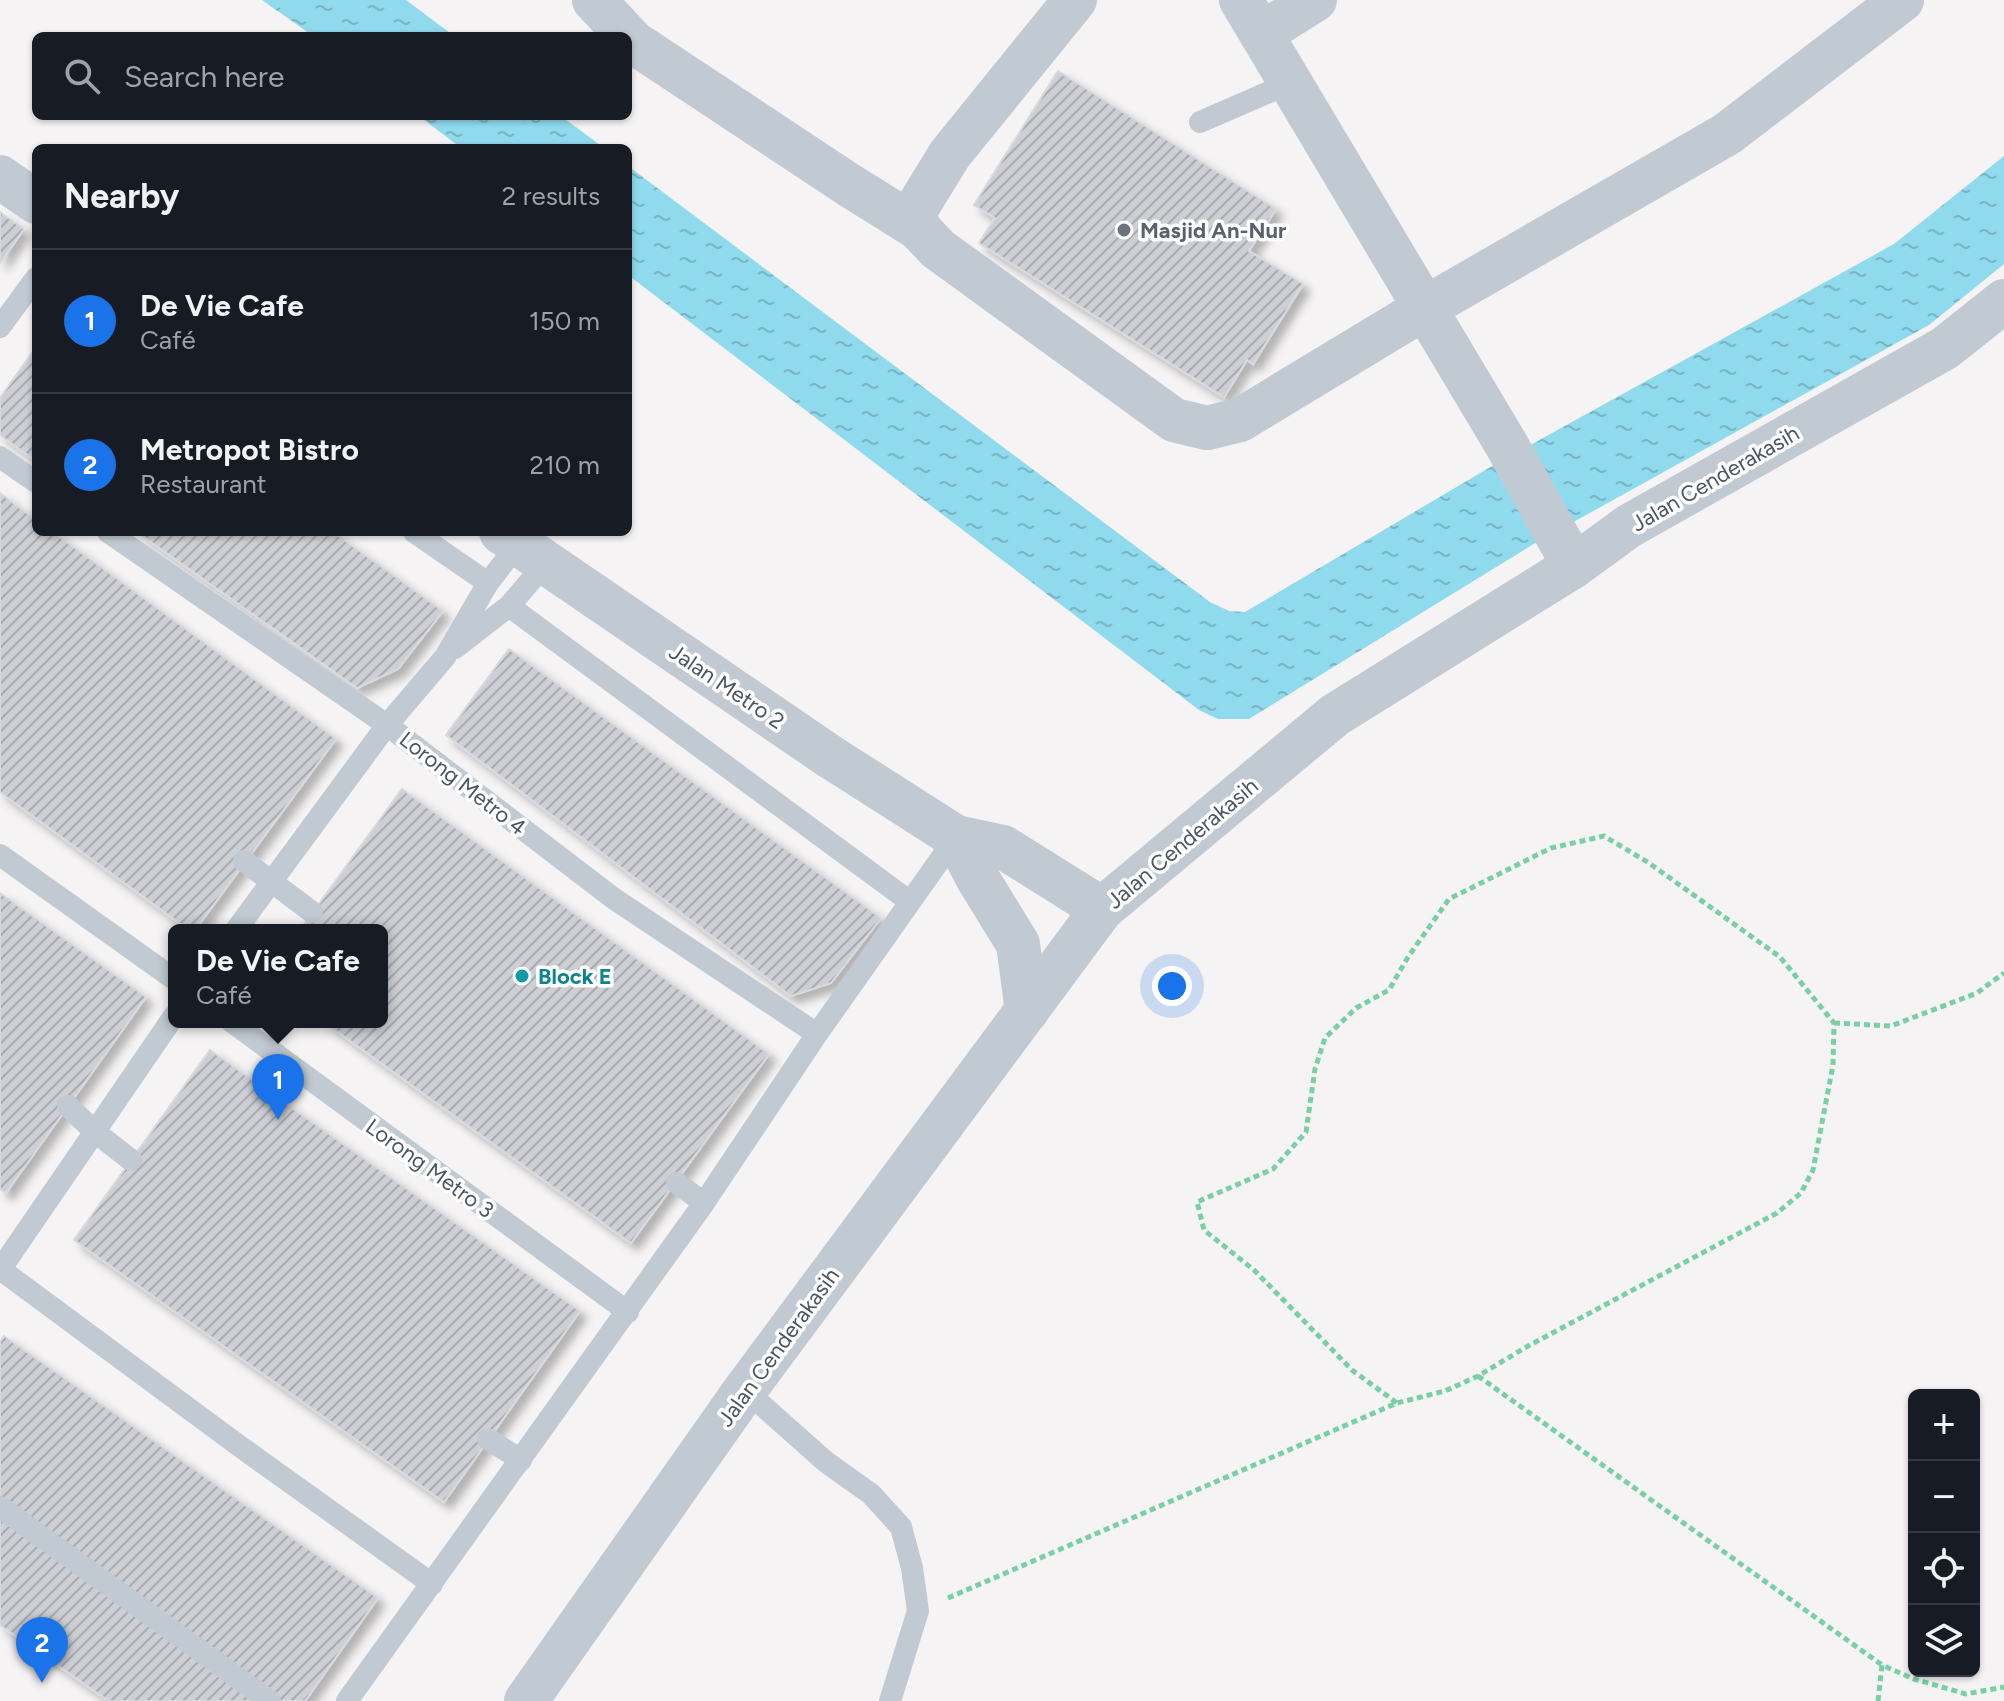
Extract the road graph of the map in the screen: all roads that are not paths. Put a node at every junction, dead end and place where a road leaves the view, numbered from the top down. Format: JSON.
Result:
{"nodes":[{"id":1,"x":594,"y":0,"type":"edge"},
{"id":2,"x":1075,"y":0,"type":"edge"},
{"id":3,"x":1315,"y":0,"type":"edge"},
{"id":4,"x":1902,"y":0,"type":"edge"},
{"id":5,"x":1251,"y":17,"type":"edge"},
{"id":6,"x":624,"y":32,"type":"edge"},
{"id":7,"x":632,"y":41,"type":"edge"},
{"id":8,"x":1290,"y":83,"type":"junction"},
{"id":9,"x":1200,"y":122,"type":"dead end"},
{"id":10,"x":0,"y":177,"type":"edge"},
{"id":11,"x":32,"y":199,"type":"edge"},
{"id":12,"x":918,"y":228,"type":"junction"},
{"id":13,"x":32,"y":283,"type":"edge"},
{"id":14,"x":2004,"y":301,"type":"edge"},
{"id":15,"x":1425,"y":308,"type":"junction"},
{"id":16,"x":0,"y":327,"type":"edge"},
{"id":17,"x":0,"y":457,"type":"edge"},
{"id":18,"x":32,"y":479,"type":"edge"},
{"id":19,"x":114,"y":536,"type":"edge"},
{"id":20,"x":420,"y":536,"type":"edge"},
{"id":21,"x":522,"y":546,"type":"edge"},
{"id":22,"x":1568,"y":554,"type":"junction"},
{"id":23,"x":488,"y":583,"type":"junction"},
{"id":24,"x":509,"y":606,"type":"junction"},
{"id":25,"x":445,"y":657,"type":"junction"},
{"id":26,"x":387,"y":725,"type":"junction"},
{"id":27,"x":956,"y":837,"type":"junction"},
{"id":28,"x":0,"y":855,"type":"edge"},
{"id":29,"x":244,"y":861,"type":"dead end"},
{"id":30,"x":271,"y":882,"type":"junction"},
{"id":31,"x":909,"y":901,"type":"junction"},
{"id":32,"x":1102,"y":909,"type":"junction"},
{"id":33,"x":312,"y":912,"type":"dead end"},
{"id":34,"x":240,"y":924,"type":"edge"},
{"id":35,"x":168,"y":975,"type":"edge"},
{"id":36,"x":1027,"y":1011,"type":"junction"},
{"id":37,"x":168,"y":1025,"type":"edge"},
{"id":38,"x":240,"y":1028,"type":"edge"},
{"id":39,"x":817,"y":1034,"type":"junction"},
{"id":40,"x":68,"y":1106,"type":"dead end"},
{"id":41,"x":95,"y":1132,"type":"junction"},
{"id":42,"x":131,"y":1160,"type":"dead end"},
{"id":43,"x":677,"y":1183,"type":"dead end"},
{"id":44,"x":704,"y":1203,"type":"junction"},
{"id":45,"x":0,"y":1270,"type":"edge"},
{"id":46,"x":628,"y":1312,"type":"junction"},
{"id":47,"x":745,"y":1390,"type":"junction"},
{"id":48,"x":488,"y":1439,"type":"dead end"},
{"id":49,"x":521,"y":1460,"type":"junction"},
{"id":50,"x":0,"y":1507,"type":"edge"},
{"id":51,"x":432,"y":1584,"type":"junction"},
{"id":52,"x":892,"y":1700,"type":"edge"},
{"id":53,"x":270,"y":1701,"type":"edge"},
{"id":54,"x":347,"y":1701,"type":"edge"},
{"id":55,"x":526,"y":1701,"type":"edge"}],
"edges":[{"from":1,"to":6,"type":"street"},
{"from":2,"to":12,"type":"street"},
{"from":3,"to":5,"type":"street"},
{"from":4,"to":15,"type":"street"},
{"from":5,"to":8,"type":"street"},
{"from":7,"to":12,"type":"street"},
{"from":8,"to":9,"type":"lane"},
{"from":8,"to":15,"type":"street"},
{"from":10,"to":11,"type":"street"},
{"from":12,"to":15,"type":"street"},
{"from":13,"to":16,"type":"lane"},
{"from":14,"to":22,"type":"street","name":"Jalan Cenderakasih"},
{"from":15,"to":22,"type":"street"},
{"from":17,"to":18,"type":"lane"},
{"from":19,"to":26,"type":"lane","name":"Lorong Metro 4"},
{"from":20,"to":23,"type":"lane"},
{"from":21,"to":23,"type":"lane"},
{"from":21,"to":24,"type":"lane"},
{"from":21,"to":27,"type":"street","name":"Jalan Metro 2"},
{"from":22,"to":32,"type":"street","name":"Jalan Cenderakasih"},
{"from":23,"to":25,"type":"lane"},
{"from":24,"to":25,"type":"lane"},
{"from":24,"to":31,"type":"lane"},
{"from":25,"to":26,"type":"lane"},
{"from":26,"to":30,"type":"lane"},
{"from":26,"to":39,"type":"lane","name":"Lorong Metro 4"},
{"from":27,"to":31,"type":"lane"},
{"from":27,"to":32,"type":"street","name":"Jalan Metro 2"},
{"from":27,"to":36,"type":"street","name":"Jalan Metro 2"},
{"from":28,"to":35,"type":"lane"},
{"from":29,"to":30,"type":"lane"},
{"from":30,"to":33,"type":"lane"},
{"from":30,"to":34,"type":"lane"},
{"from":31,"to":39,"type":"lane"},
{"from":32,"to":36,"type":"street","name":"Jalan Cenderakasih"},
{"from":36,"to":47,"type":"street","name":"Jalan Cenderakasih"},
{"from":37,"to":41,"type":"lane"},
{"from":38,"to":46,"type":"lane","name":"Lorong Metro 3"},
{"from":39,"to":44,"type":"lane"},
{"from":40,"to":41,"type":"lane"},
{"from":41,"to":42,"type":"lane"},
{"from":41,"to":45,"type":"lane"},
{"from":43,"to":44,"type":"lane"},
{"from":44,"to":46,"type":"lane"},
{"from":45,"to":51,"type":"lane"},
{"from":46,"to":49,"type":"lane"},
{"from":47,"to":52,"type":"lane"},
{"from":47,"to":55,"type":"street","name":"Jalan Cenderakasih"},
{"from":48,"to":49,"type":"lane"},
{"from":49,"to":51,"type":"lane"},
{"from":50,"to":53,"type":"lane"},
{"from":51,"to":54,"type":"lane"}]}
